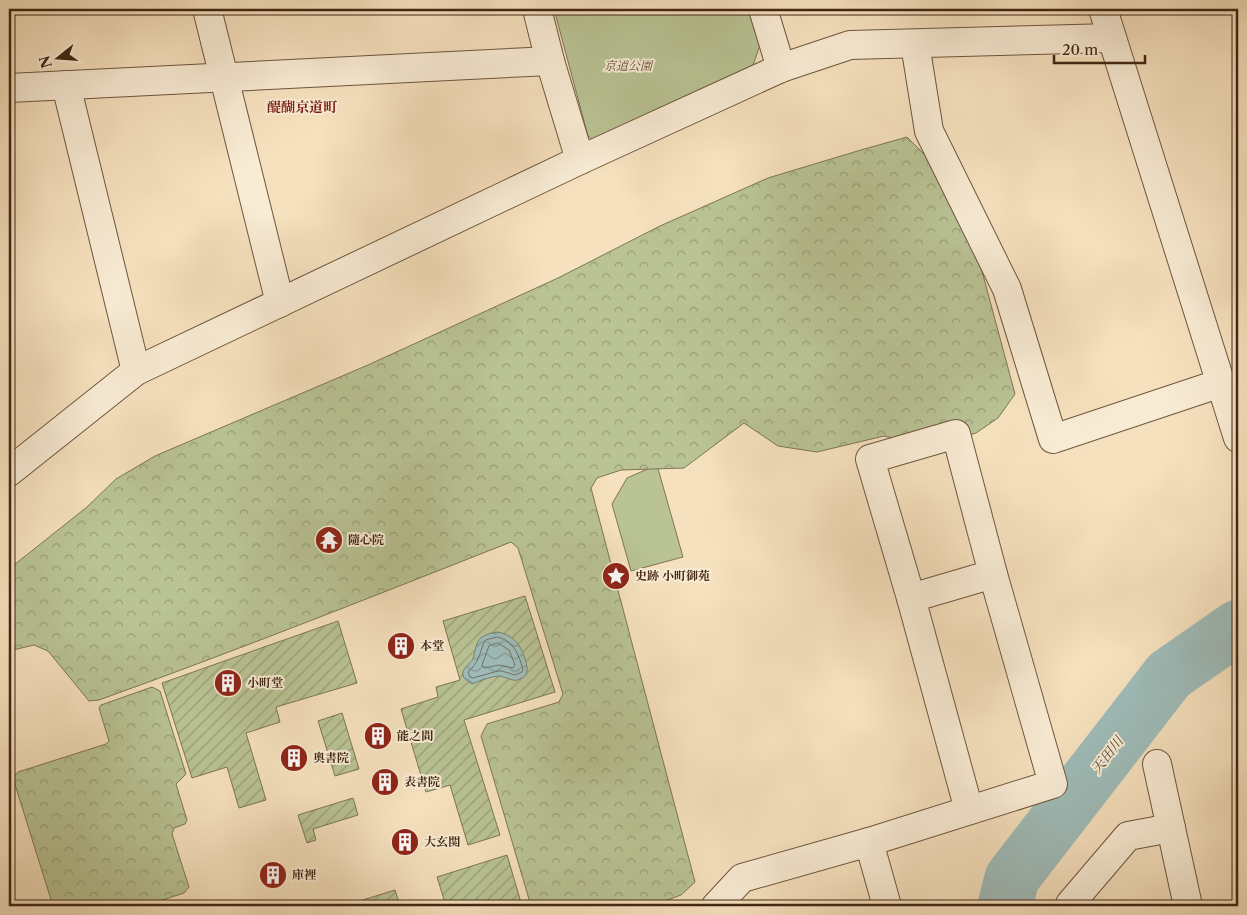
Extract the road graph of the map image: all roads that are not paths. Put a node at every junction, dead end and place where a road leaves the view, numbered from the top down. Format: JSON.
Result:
{"nodes":[{"id":1,"x":207,"y":9,"type":"edge"},
{"id":2,"x":537,"y":9,"type":"edge"},
{"id":3,"x":762,"y":9,"type":"edge"},
{"id":4,"x":1103,"y":9,"type":"edge"},
{"id":5,"x":1112,"y":38,"type":"junction"},
{"id":6,"x":915,"y":44,"type":"junction"},
{"id":7,"x":550,"y":61,"type":"junction"},
{"id":8,"x":781,"y":68,"type":"junction"},
{"id":9,"x":223,"y":78,"type":"junction"},
{"id":10,"x":66,"y":85,"type":"junction"},
{"id":11,"x":9,"y":88,"type":"edge"},
{"id":12,"x":580,"y":160,"type":"junction"},
{"id":13,"x":280,"y":303,"type":"junction"},
{"id":14,"x":136,"y":371,"type":"junction"},
{"id":15,"x":1221,"y":383,"type":"junction"},
{"id":16,"x":1238,"y":438,"type":"edge"},
{"id":17,"x":9,"y":472,"type":"edge"},
{"id":18,"x":993,"y":574,"type":"junction"},
{"id":19,"x":911,"y":598,"type":"junction"},
{"id":20,"x":1157,"y":764,"type":"dead end"},
{"id":21,"x":969,"y":810,"type":"junction"},
{"id":22,"x":1171,"y":828,"type":"junction"},
{"id":23,"x":869,"y":842,"type":"junction"},
{"id":24,"x":716,"y":906,"type":"edge"},
{"id":25,"x":887,"y":906,"type":"edge"},
{"id":26,"x":1070,"y":906,"type":"edge"},
{"id":27,"x":1188,"y":906,"type":"edge"}],
"edges":[{"from":1,"to":9,"type":"street"},
{"from":2,"to":7,"type":"street"},
{"from":3,"to":8,"type":"street"},
{"from":4,"to":5,"type":"street"},
{"from":5,"to":6,"type":"street"},
{"from":5,"to":15,"type":"street"},
{"from":6,"to":8,"type":"street"},
{"from":6,"to":15,"type":"street"},
{"from":7,"to":9,"type":"street"},
{"from":7,"to":12,"type":"street"},
{"from":8,"to":12,"type":"street"},
{"from":9,"to":10,"type":"street"},
{"from":9,"to":13,"type":"street"},
{"from":10,"to":11,"type":"street"},
{"from":10,"to":14,"type":"street"},
{"from":12,"to":13,"type":"street"},
{"from":13,"to":14,"type":"street"},
{"from":14,"to":17,"type":"street"},
{"from":15,"to":16,"type":"street"},
{"from":18,"to":19,"type":"street"},
{"from":18,"to":19,"type":"street"},
{"from":18,"to":21,"type":"street"},
{"from":19,"to":21,"type":"street"},
{"from":20,"to":22,"type":"street"},
{"from":21,"to":23,"type":"street"},
{"from":22,"to":26,"type":"street"},
{"from":22,"to":27,"type":"street"},
{"from":23,"to":24,"type":"street"},
{"from":23,"to":25,"type":"street"}]}
